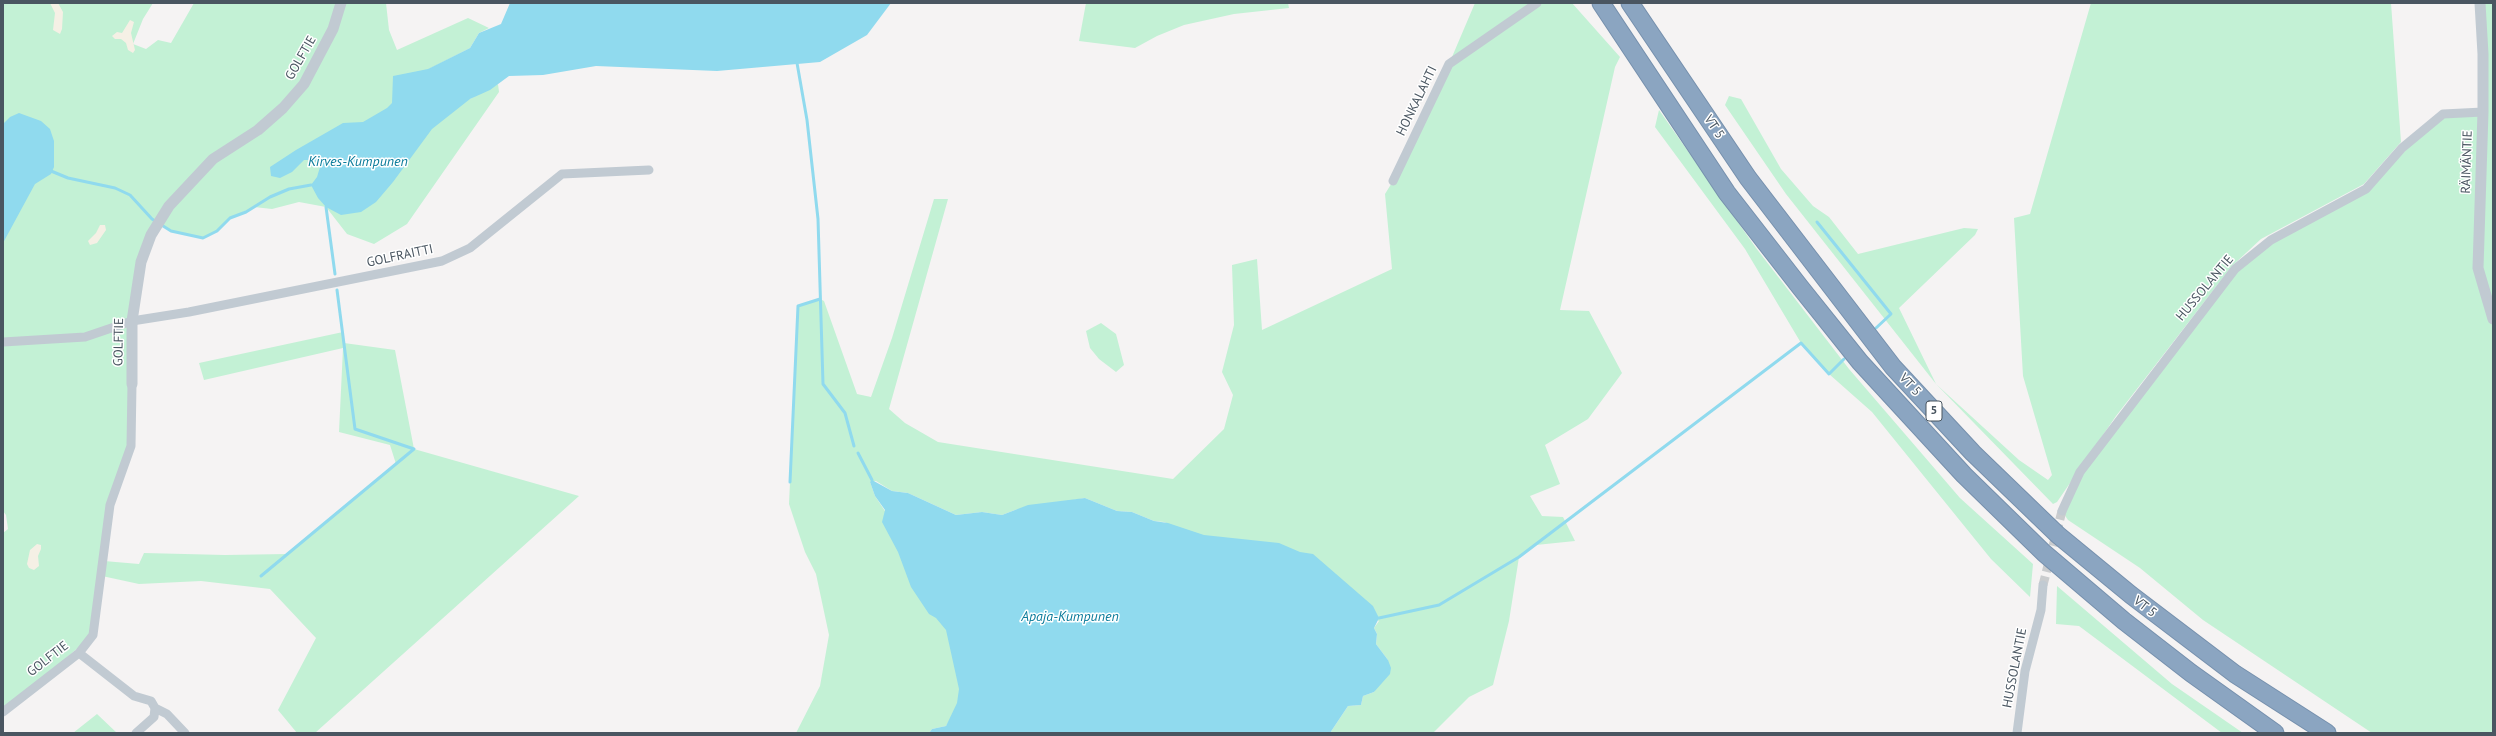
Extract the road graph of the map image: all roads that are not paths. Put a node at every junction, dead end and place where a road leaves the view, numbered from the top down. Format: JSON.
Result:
{"nodes":[{"id":1,"x":341,"y":3,"type":"edge"},
{"id":2,"x":1537,"y":3,"type":"edge"},
{"id":3,"x":1601,"y":3,"type":"edge"},
{"id":4,"x":1630,"y":3,"type":"edge"},
{"id":5,"x":2480,"y":3,"type":"edge"},
{"id":6,"x":2483,"y":112,"type":"junction"},
{"id":7,"x":649,"y":170,"type":"dead end"},
{"id":8,"x":1393,"y":181,"type":"dead end"},
{"id":9,"x":2493,"y":319,"type":"edge"},
{"id":10,"x":132,"y":321,"type":"junction"},
{"id":11,"x":3,"y":342,"type":"edge"},
{"id":12,"x":132,"y":384,"type":"joint"},
{"id":13,"x":2062,"y":511,"type":"tunnel mouth"},
{"id":14,"x":2043,"y":585,"type":"tunnel mouth"},
{"id":15,"x":79,"y":653,"type":"junction"},
{"id":16,"x":155,"y":708,"type":"junction"},
{"id":17,"x":3,"y":712,"type":"edge"},
{"id":18,"x":136,"y":733,"type":"edge"},
{"id":19,"x":185,"y":733,"type":"edge"},
{"id":20,"x":2017,"y":733,"type":"edge"},
{"id":21,"x":2275,"y":733,"type":"edge"},
{"id":22,"x":2327,"y":733,"type":"edge"}],
"edges":[{"from":1,"to":10,"type":"street","name":"GOLFTIE"},
{"from":2,"to":8,"type":"street","name":"HONKALAHTI"},
{"from":3,"to":21,"type":"highway","name":"VT 5","number":"5"},
{"from":4,"to":22,"type":"highway","name":"VT 5","number":"5"},
{"from":5,"to":6,"type":"street","name":"RÄIMÄNTIE"},
{"from":6,"to":9,"type":"street","name":"RÄIMÄNTIE"},
{"from":6,"to":13,"type":"street","name":"HUSSOLANTIE"},
{"from":7,"to":10,"type":"street","name":"GOLFRAITTI"},
{"from":10,"to":11,"type":"street","name":"GOLFRAITTI"},
{"from":10,"to":12,"type":"street","name":"GOLFTIE"},
{"from":12,"to":15,"type":"street","name":"GOLFTIE"},
{"from":14,"to":20,"type":"street","name":"HUSSOLANTIE"},
{"from":15,"to":16,"type":"street"},
{"from":15,"to":17,"type":"street","name":"GOLFTIE"},
{"from":16,"to":18,"type":"street"},
{"from":16,"to":19,"type":"street"}]}
